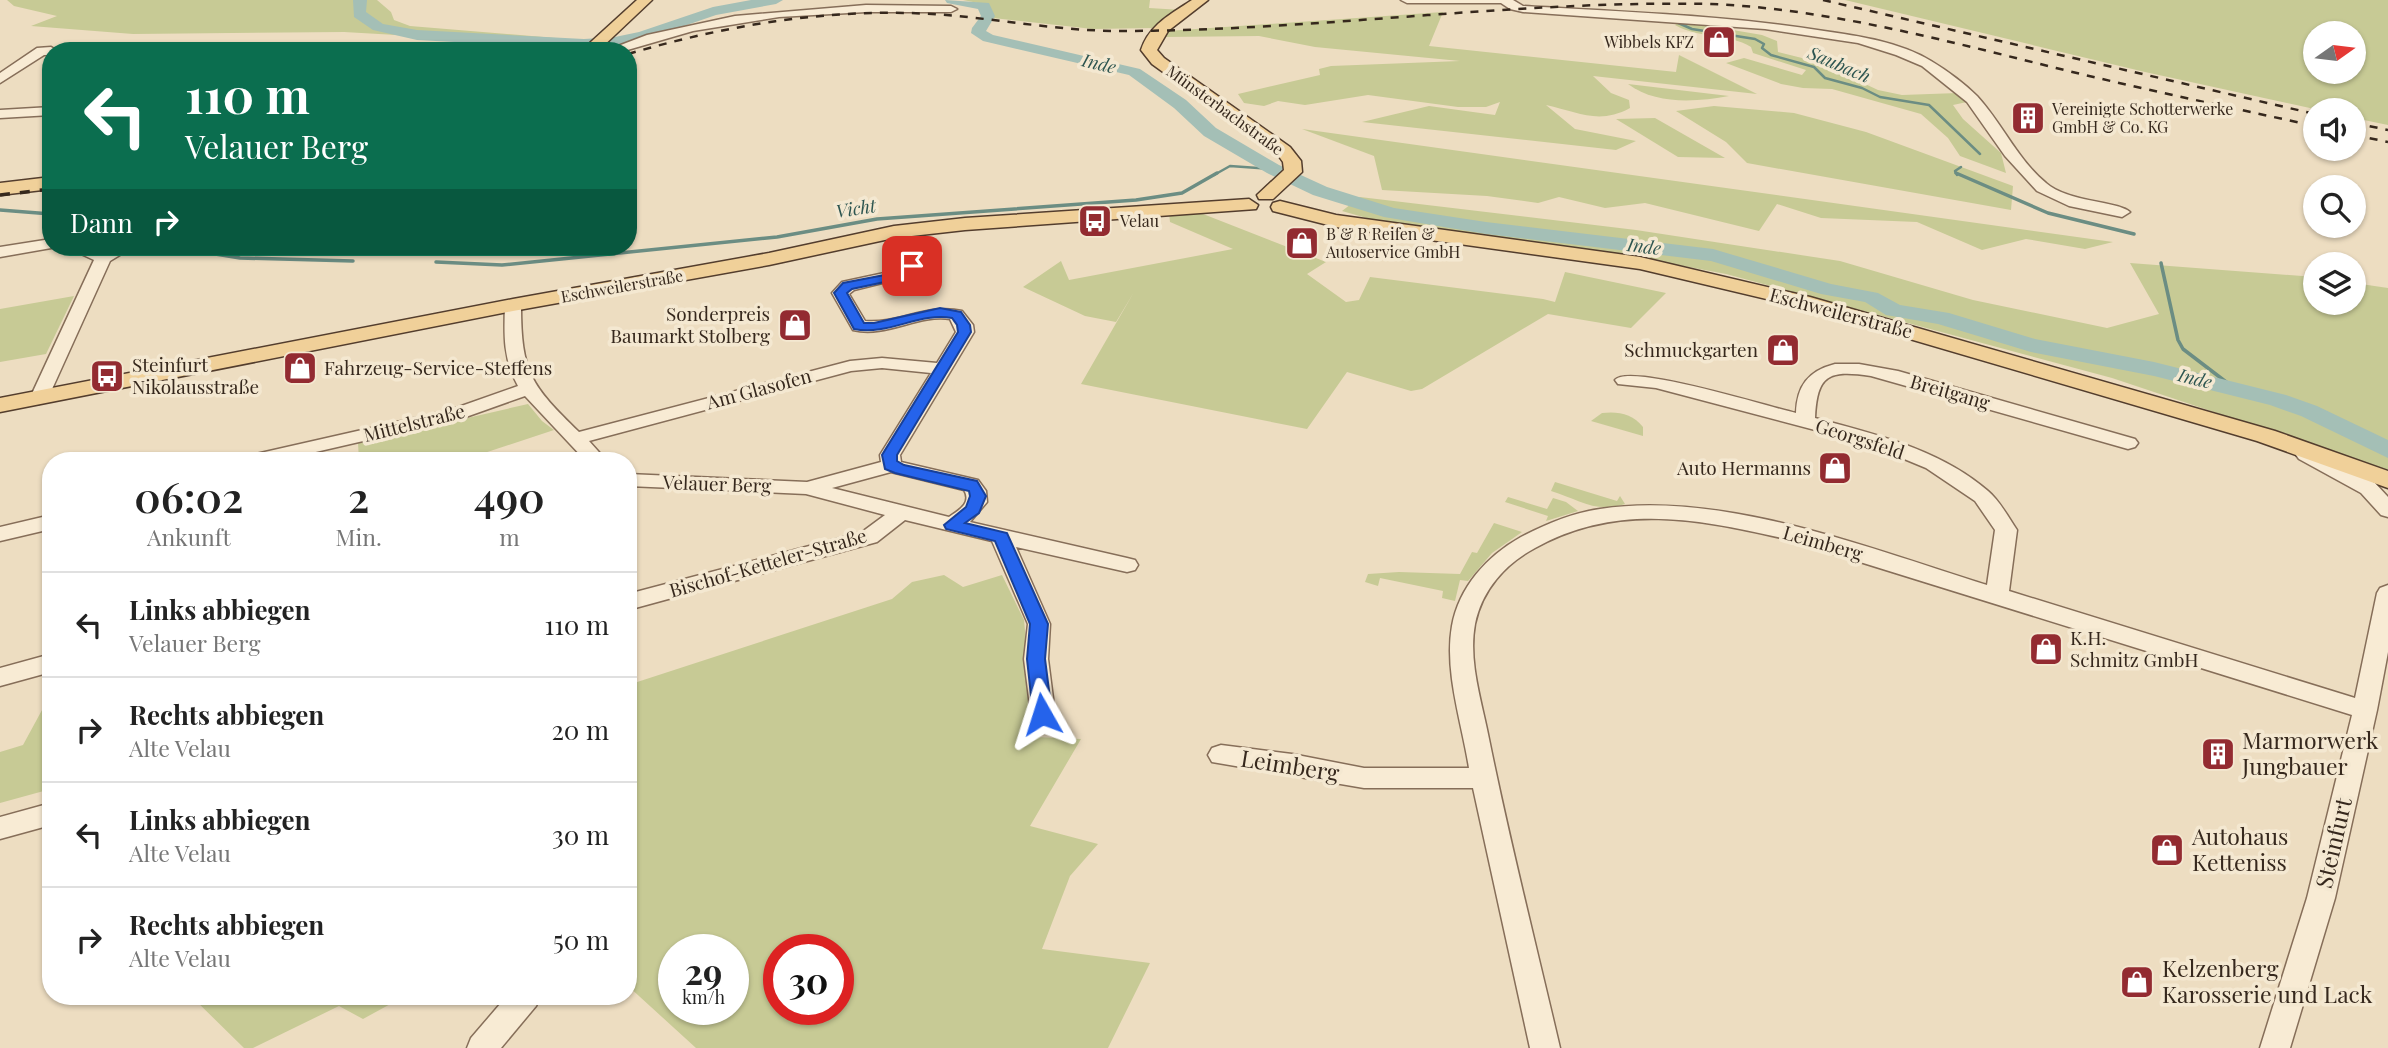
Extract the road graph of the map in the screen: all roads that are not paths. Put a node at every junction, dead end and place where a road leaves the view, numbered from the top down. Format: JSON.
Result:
{"nodes":[{"id":1,"x":645,"y":0,"type":"edge"},
{"id":2,"x":1201,"y":0,"type":"edge"},
{"id":3,"x":1407,"y":0,"type":"edge"},
{"id":4,"x":1416,"y":0,"type":"edge"},
{"id":5,"x":1505,"y":0,"type":"edge"},
{"id":6,"x":945,"y":7,"type":"dead end"},
{"id":7,"x":604,"y":42,"type":"edge"},
{"id":8,"x":628,"y":42,"type":"edge"},
{"id":9,"x":42,"y":51,"type":"edge"},
{"id":10,"x":0,"y":79,"type":"edge"},
{"id":11,"x":42,"y":112,"type":"edge"},
{"id":12,"x":0,"y":114,"type":"edge"},
{"id":13,"x":42,"y":184,"type":"edge"},
{"id":14,"x":0,"y":189,"type":"edge"},
{"id":15,"x":1274,"y":192,"type":"junction"},
{"id":16,"x":2122,"y":212,"type":"dead end"},
{"id":17,"x":894,"y":232,"type":"junction"},
{"id":18,"x":42,"y":245,"type":"edge"},
{"id":19,"x":0,"y":252,"type":"edge"},
{"id":20,"x":98,"y":256,"type":"edge"},
{"id":21,"x":107,"y":256,"type":"edge"},
{"id":22,"x":103,"y":258,"type":"junction"},
{"id":23,"x":513,"y":305,"type":"junction"},
{"id":24,"x":943,"y":369,"type":"junction"},
{"id":25,"x":1624,"y":380,"type":"dead end"},
{"id":26,"x":530,"y":388,"type":"junction"},
{"id":27,"x":39,"y":398,"type":"junction"},
{"id":28,"x":0,"y":405,"type":"edge"},
{"id":29,"x":1805,"y":421,"type":"junction"},
{"id":30,"x":2266,"y":436,"type":"junction"},
{"id":31,"x":577,"y":438,"type":"junction"},
{"id":32,"x":2128,"y":443,"type":"dead end"},
{"id":33,"x":344,"y":451,"type":"edge"},
{"id":34,"x":589,"y":452,"type":"edge"},
{"id":35,"x":891,"y":466,"type":"junction"},
{"id":36,"x":637,"y":480,"type":"edge"},
{"id":37,"x":2388,"y":480,"type":"edge"},
{"id":38,"x":806,"y":488,"type":"junction"},
{"id":39,"x":2388,"y":510,"type":"edge"},
{"id":40,"x":902,"y":512,"type":"junction"},
{"id":41,"x":42,"y":524,"type":"edge"},
{"id":42,"x":952,"y":525,"type":"junction"},
{"id":43,"x":0,"y":534,"type":"edge"},
{"id":44,"x":1001,"y":537,"type":"junction"},
{"id":45,"x":1127,"y":565,"type":"dead end"},
{"id":46,"x":2388,"y":593,"type":"edge"},
{"id":47,"x":1997,"y":595,"type":"junction"},
{"id":48,"x":637,"y":601,"type":"edge"},
{"id":49,"x":42,"y":665,"type":"edge"},
{"id":50,"x":0,"y":677,"type":"edge"},
{"id":51,"x":2365,"y":710,"type":"junction"},
{"id":52,"x":1042,"y":714,"type":"dead end"},
{"id":53,"x":1221,"y":755,"type":"dead end"},
{"id":54,"x":1484,"y":778,"type":"junction"},
{"id":55,"x":42,"y":816,"type":"edge"},
{"id":56,"x":0,"y":828,"type":"edge"},
{"id":57,"x":518,"y":1005,"type":"edge"},
{"id":58,"x":482,"y":1048,"type":"edge"},
{"id":59,"x":1545,"y":1048,"type":"edge"},
{"id":60,"x":2275,"y":1048,"type":"edge"}],
"edges":[{"from":1,"to":7,"type":"main road"},
{"from":2,"to":15,"type":"main road","name":"Münsterbachstraße"},
{"from":3,"to":4,"type":"street"},
{"from":4,"to":5,"type":"street"},
{"from":5,"to":16,"type":"street"},
{"from":6,"to":8,"type":"street"},
{"from":9,"to":10,"type":"street"},
{"from":11,"to":12,"type":"street"},
{"from":13,"to":14,"type":"main road"},
{"from":15,"to":17,"type":"main road","name":"Eschweilerstraße"},
{"from":15,"to":30,"type":"main road","name":"Eschweilerstraße"},
{"from":17,"to":23,"type":"main road","name":"Eschweilerstraße"},
{"from":17,"to":24,"type":"street"},
{"from":18,"to":19,"type":"street"},
{"from":20,"to":22,"type":"street"},
{"from":21,"to":22,"type":"street"},
{"from":22,"to":27,"type":"street"},
{"from":23,"to":26,"type":"street"},
{"from":23,"to":27,"type":"main road","name":"Eschweilerstraße"},
{"from":24,"to":31,"type":"street","name":"Am Glasofen"},
{"from":24,"to":35,"type":"street"},
{"from":25,"to":29,"type":"street","name":"Georgsfeld"},
{"from":26,"to":31,"type":"street"},
{"from":26,"to":33,"type":"street","name":"Mittelstraße"},
{"from":27,"to":28,"type":"main road","name":"Eschweilerstraße"},
{"from":29,"to":32,"type":"street","name":"Breitgang"},
{"from":29,"to":47,"type":"street","name":"Georgsfeld"},
{"from":30,"to":37,"type":"main road","name":"Eschweilerstraße"},
{"from":30,"to":39,"type":"street"},
{"from":31,"to":34,"type":"street"},
{"from":35,"to":38,"type":"street","name":"Velauer Berg"},
{"from":35,"to":42,"type":"street"},
{"from":36,"to":38,"type":"street","name":"Velauer Berg"},
{"from":38,"to":40,"type":"street","name":"Velauer Berg"},
{"from":40,"to":42,"type":"street","name":"Velauer Berg"},
{"from":40,"to":48,"type":"street","name":"Bischof-Ketteler-Straße"},
{"from":41,"to":43,"type":"street"},
{"from":42,"to":44,"type":"street","name":"Velauer Berg"},
{"from":44,"to":45,"type":"street","name":"Velauer Berg"},
{"from":44,"to":52,"type":"street"},
{"from":46,"to":51,"type":"street","name":"Steinfurt"},
{"from":47,"to":51,"type":"street","name":"Leimberg"},
{"from":47,"to":54,"type":"street","name":"Leimberg"},
{"from":49,"to":50,"type":"street"},
{"from":51,"to":60,"type":"street","name":"Steinfurt"},
{"from":53,"to":54,"type":"street","name":"Leimberg"},
{"from":54,"to":59,"type":"street","name":"Leimberg"},
{"from":55,"to":56,"type":"street"},
{"from":57,"to":58,"type":"street"}]}
